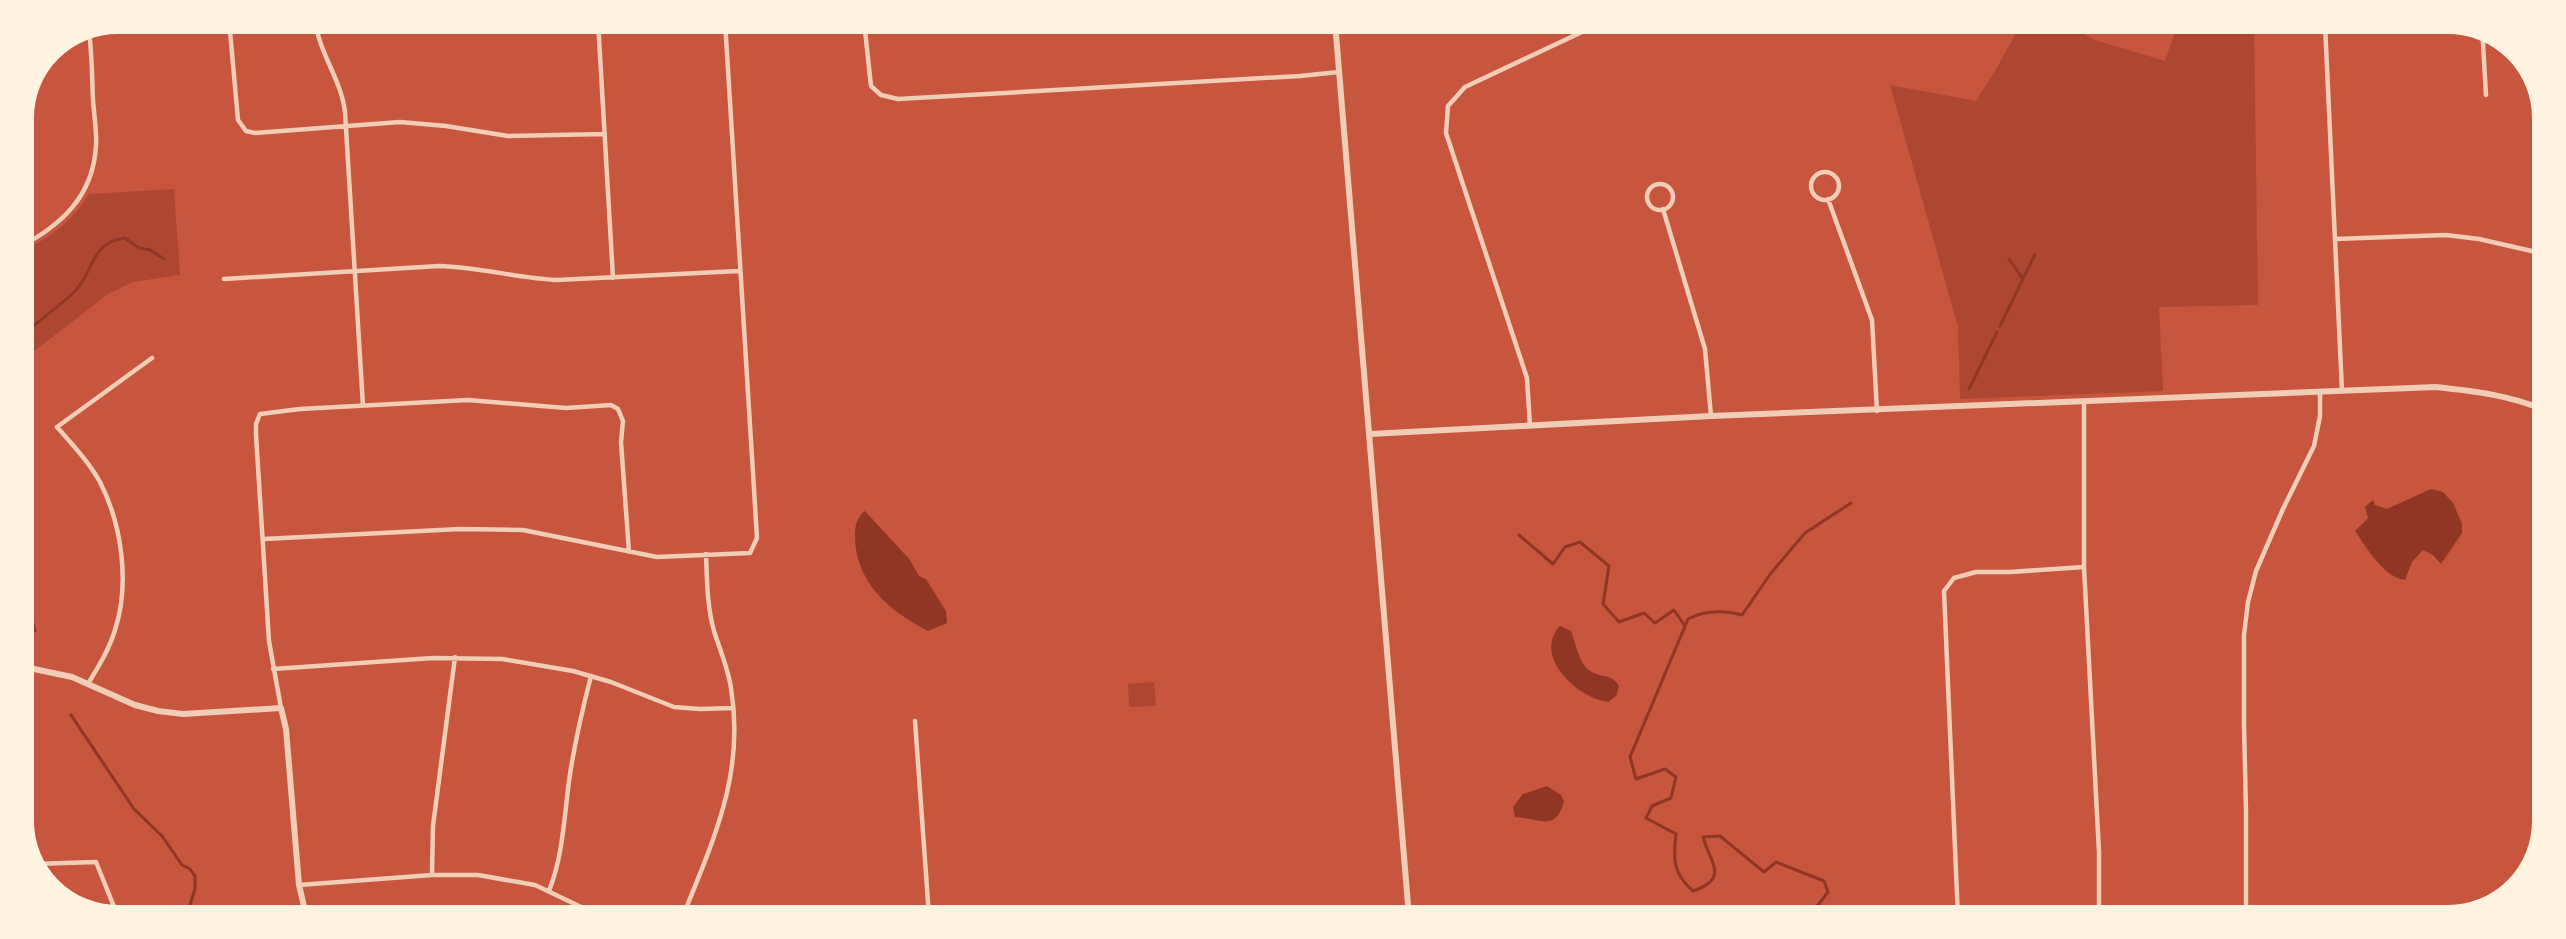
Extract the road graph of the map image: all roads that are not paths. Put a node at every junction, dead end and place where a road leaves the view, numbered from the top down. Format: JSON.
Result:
{"nodes":[{"id":1,"x":230,"y":30,"type":"edge"},
{"id":2,"x":318,"y":30,"type":"edge"},
{"id":3,"x":599,"y":30,"type":"edge"},
{"id":4,"x":726,"y":30,"type":"edge"},
{"id":5,"x":865,"y":30,"type":"edge"},
{"id":6,"x":1336,"y":30,"type":"edge"},
{"id":7,"x":1586,"y":30,"type":"edge"},
{"id":8,"x":2325,"y":30,"type":"edge"},
{"id":9,"x":89,"y":35,"type":"edge"},
{"id":10,"x":2483,"y":37,"type":"edge"},
{"id":11,"x":1339,"y":72,"type":"junction"},
{"id":12,"x":2486,"y":95,"type":"dead end"},
{"id":13,"x":346,"y":124,"type":"junction"},
{"id":14,"x":605,"y":134,"type":"junction"},
{"id":15,"x":1828,"y":199,"type":"junction"},
{"id":16,"x":1663,"y":209,"type":"junction"},
{"id":17,"x":2335,"y":239,"type":"junction"},
{"id":18,"x":30,"y":241,"type":"edge"},
{"id":19,"x":2536,"y":252,"type":"edge"},
{"id":20,"x":739,"y":271,"type":"junction"},
{"id":21,"x":354,"y":272,"type":"junction"},
{"id":22,"x":613,"y":278,"type":"junction"},
{"id":23,"x":224,"y":279,"type":"dead end"},
{"id":24,"x":152,"y":358,"type":"dead end"},
{"id":25,"x":2342,"y":391,"type":"junction"},
{"id":26,"x":2320,"y":392,"type":"junction"},
{"id":27,"x":2084,"y":402,"type":"junction"},
{"id":28,"x":363,"y":406,"type":"junction"},
{"id":29,"x":2536,"y":407,"type":"edge"},
{"id":30,"x":1877,"y":411,"type":"junction"},
{"id":31,"x":1711,"y":416,"type":"junction"},
{"id":32,"x":1530,"y":426,"type":"junction"},
{"id":33,"x":1370,"y":434,"type":"junction"},
{"id":34,"x":264,"y":539,"type":"junction"},
{"id":35,"x":629,"y":552,"type":"junction"},
{"id":36,"x":706,"y":554,"type":"junction"},
{"id":37,"x":2084,"y":567,"type":"junction"},
{"id":38,"x":455,"y":657,"type":"junction"},
{"id":39,"x":30,"y":668,"type":"edge"},
{"id":40,"x":273,"y":669,"type":"junction"},
{"id":41,"x":591,"y":676,"type":"junction"},
{"id":42,"x":88,"y":684,"type":"junction"},
{"id":43,"x":281,"y":708,"type":"junction"},
{"id":44,"x":733,"y":708,"type":"junction"},
{"id":45,"x":915,"y":721,"type":"dead end"},
{"id":46,"x":41,"y":864,"type":"edge"},
{"id":47,"x":432,"y":874,"type":"junction"},
{"id":48,"x":299,"y":885,"type":"junction"},
{"id":49,"x":549,"y":891,"type":"junction"},
{"id":50,"x":115,"y":909,"type":"edge"},
{"id":51,"x":305,"y":909,"type":"edge"},
{"id":52,"x":586,"y":909,"type":"edge"},
{"id":53,"x":685,"y":909,"type":"edge"},
{"id":54,"x":928,"y":909,"type":"edge"},
{"id":55,"x":1409,"y":909,"type":"edge"},
{"id":56,"x":1958,"y":909,"type":"edge"},
{"id":57,"x":2099,"y":909,"type":"edge"},
{"id":58,"x":2246,"y":909,"type":"edge"}],
"edges":[{"from":1,"to":13,"type":"street"},
{"from":2,"to":13,"type":"street"},
{"from":3,"to":14,"type":"street"},
{"from":4,"to":20,"type":"street"},
{"from":5,"to":11,"type":"street"},
{"from":6,"to":11,"type":"street"},
{"from":7,"to":32,"type":"street"},
{"from":8,"to":17,"type":"street"},
{"from":9,"to":18,"type":"street"},
{"from":10,"to":12,"type":"street"},
{"from":11,"to":33,"type":"street"},
{"from":13,"to":14,"type":"street"},
{"from":13,"to":21,"type":"street"},
{"from":14,"to":22,"type":"street"},
{"from":15,"to":15,"type":"street"},
{"from":15,"to":30,"type":"street"},
{"from":16,"to":16,"type":"street"},
{"from":16,"to":31,"type":"street"},
{"from":17,"to":19,"type":"street"},
{"from":17,"to":25,"type":"street"},
{"from":20,"to":22,"type":"street"},
{"from":20,"to":36,"type":"street"},
{"from":21,"to":22,"type":"street"},
{"from":21,"to":23,"type":"street"},
{"from":21,"to":28,"type":"street"},
{"from":24,"to":42,"type":"street"},
{"from":25,"to":26,"type":"street"},
{"from":25,"to":29,"type":"street"},
{"from":26,"to":27,"type":"street"},
{"from":26,"to":58,"type":"street"},
{"from":27,"to":30,"type":"street"},
{"from":27,"to":37,"type":"street"},
{"from":28,"to":34,"type":"street"},
{"from":28,"to":35,"type":"street"},
{"from":30,"to":31,"type":"street"},
{"from":31,"to":32,"type":"street"},
{"from":32,"to":33,"type":"street"},
{"from":33,"to":55,"type":"street"},
{"from":34,"to":35,"type":"street"},
{"from":34,"to":40,"type":"street"},
{"from":35,"to":36,"type":"street"},
{"from":36,"to":44,"type":"street"},
{"from":37,"to":56,"type":"street"},
{"from":37,"to":57,"type":"street"},
{"from":38,"to":40,"type":"street"},
{"from":38,"to":41,"type":"street"},
{"from":38,"to":47,"type":"street"},
{"from":39,"to":42,"type":"street"},
{"from":40,"to":43,"type":"street"},
{"from":41,"to":44,"type":"street"},
{"from":41,"to":49,"type":"street"},
{"from":42,"to":43,"type":"street"},
{"from":43,"to":48,"type":"street"},
{"from":44,"to":53,"type":"street"},
{"from":45,"to":54,"type":"street"},
{"from":46,"to":50,"type":"street"},
{"from":47,"to":48,"type":"street"},
{"from":47,"to":49,"type":"street"},
{"from":48,"to":51,"type":"street"},
{"from":49,"to":52,"type":"street"}]}
